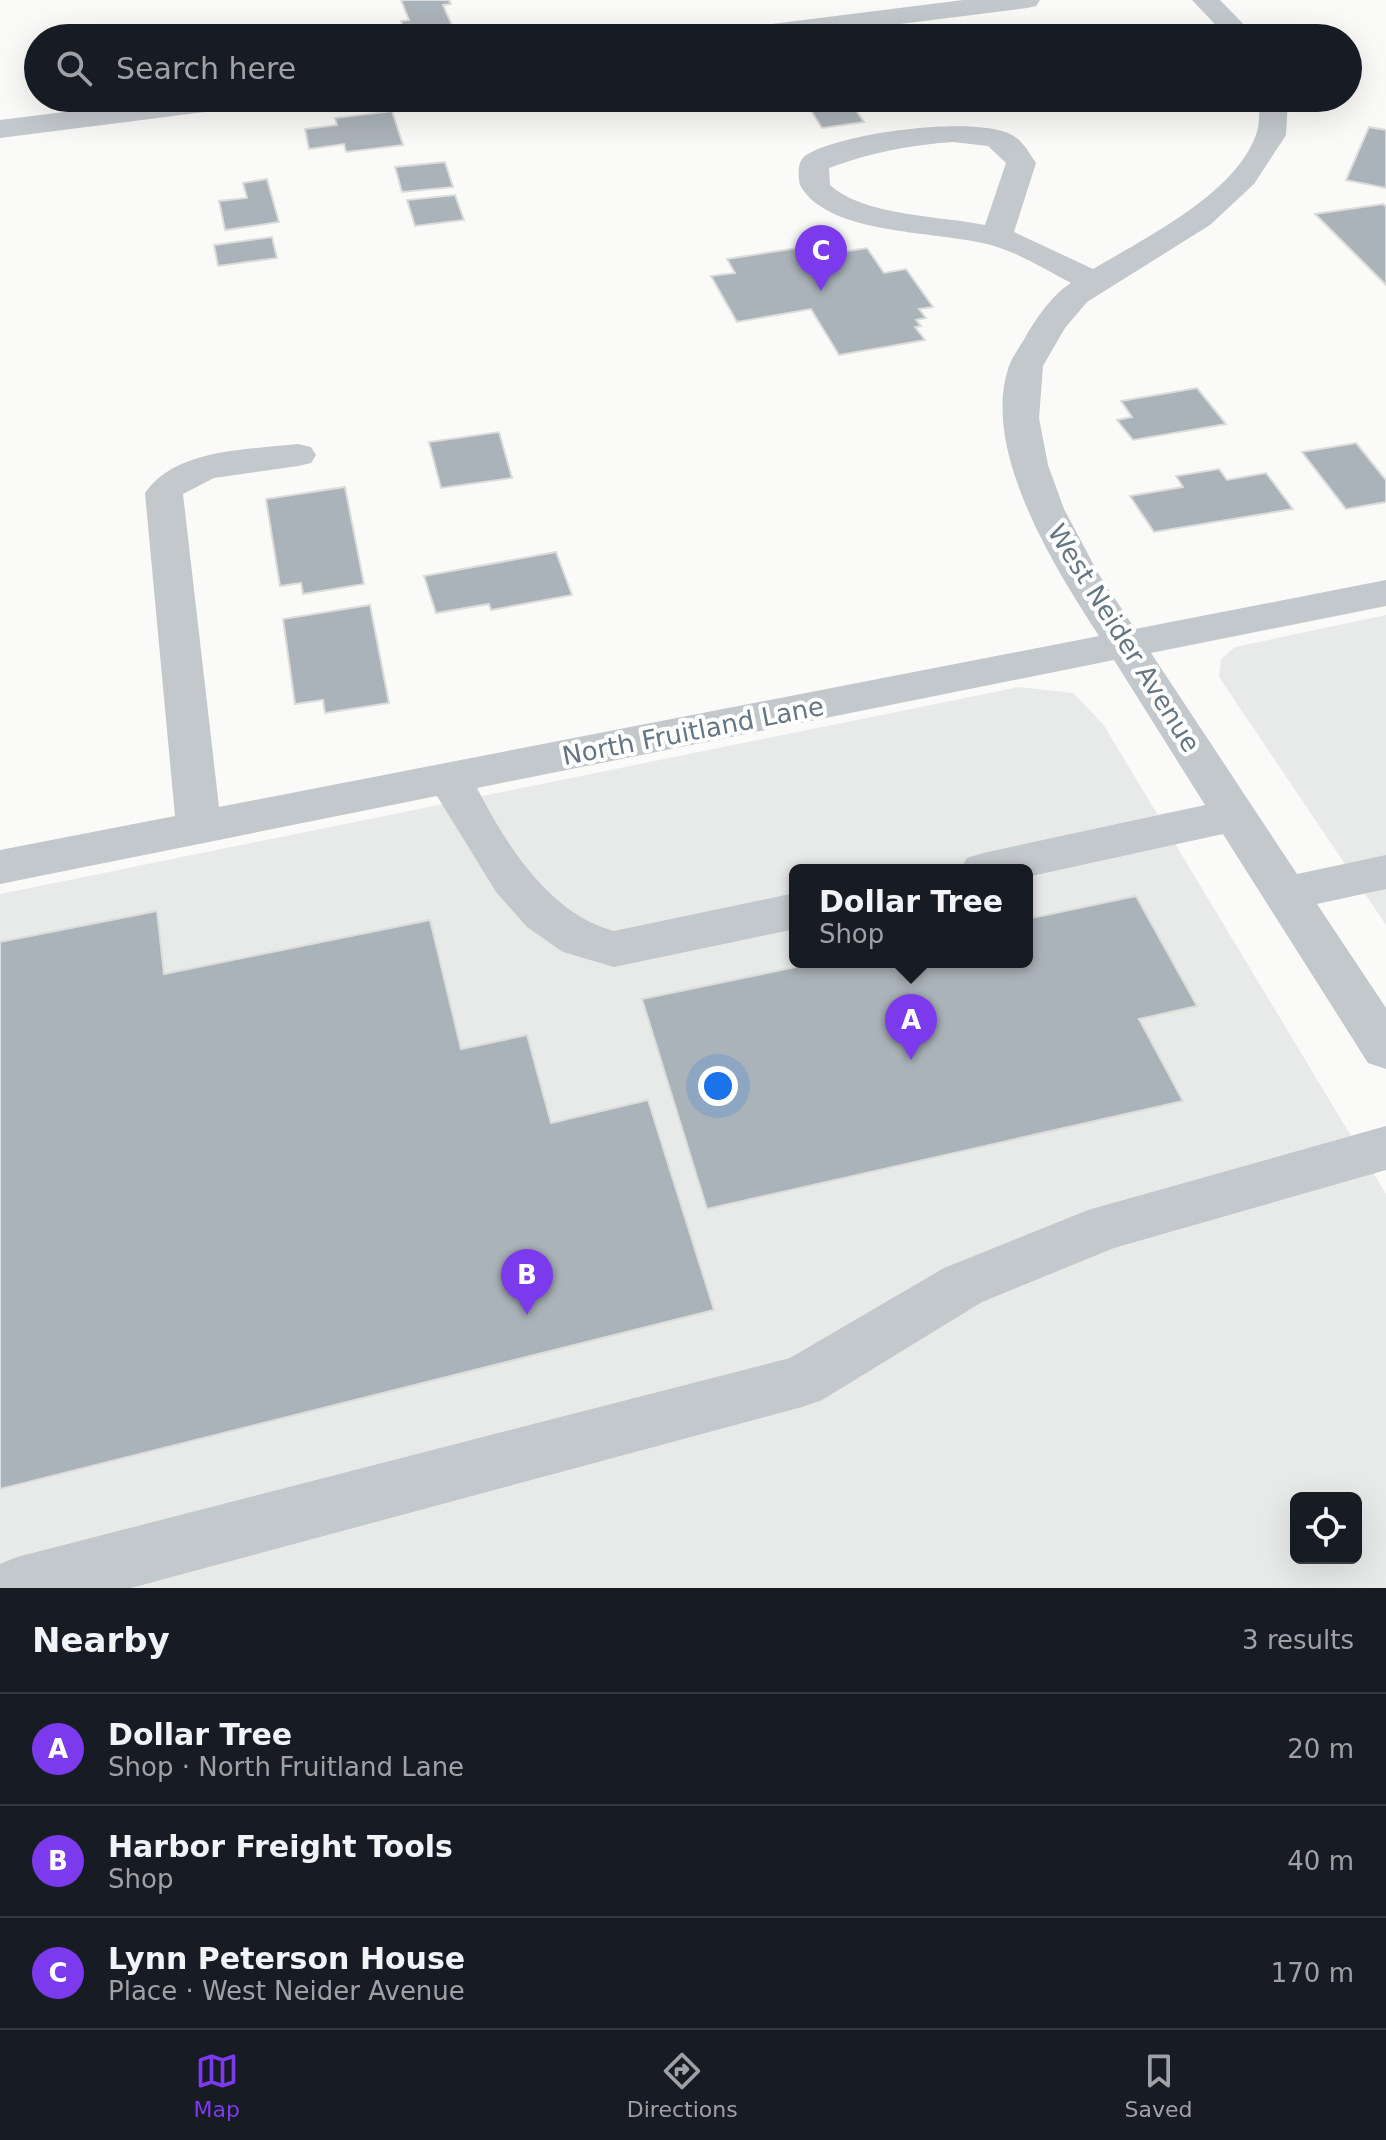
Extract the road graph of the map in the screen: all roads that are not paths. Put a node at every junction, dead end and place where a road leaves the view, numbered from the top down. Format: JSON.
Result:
{"nodes":[{"id":1,"x":1027,"y":0,"type":"edge"},
{"id":2,"x":1205,"y":0,"type":"edge"},
{"id":3,"x":835,"y":24,"type":"edge"},
{"id":4,"x":1229,"y":24,"type":"edge"},
{"id":5,"x":134,"y":112,"type":"edge"},
{"id":6,"x":1273,"y":112,"type":"edge"},
{"id":7,"x":0,"y":129,"type":"edge"},
{"id":8,"x":997,"y":236,"type":"junction"},
{"id":9,"x":1095,"y":283,"type":"junction"},
{"id":10,"x":298,"y":455,"type":"dead end"},
{"id":11,"x":1386,"y":593,"type":"edge"},
{"id":12,"x":1126,"y":647,"type":"junction"},
{"id":13,"x":450,"y":779,"type":"junction"},
{"id":14,"x":1235,"y":815,"type":"junction"},
{"id":15,"x":199,"y":828,"type":"junction"},
{"id":16,"x":1010,"y":864,"type":"edge"},
{"id":17,"x":0,"y":867,"type":"edge"},
{"id":18,"x":1386,"y":872,"type":"edge"},
{"id":19,"x":1286,"y":894,"type":"junction"},
{"id":20,"x":789,"y":912,"type":"edge"},
{"id":21,"x":1386,"y":1049,"type":"edge"},
{"id":22,"x":1386,"y":1148,"type":"edge"},
{"id":23,"x":17,"y":1588,"type":"edge"}],
"edges":[{"from":1,"to":3,"type":"street"},
{"from":2,"to":4,"type":"street"},
{"from":5,"to":7,"type":"street"},
{"from":6,"to":9,"type":"street","name":"West Neider Avenue"},
{"from":8,"to":8,"type":"street"},
{"from":8,"to":9,"type":"street"},
{"from":9,"to":12,"type":"street","name":"West Neider Avenue"},
{"from":10,"to":15,"type":"street"},
{"from":11,"to":12,"type":"street","name":"North Fruitland Lane"},
{"from":12,"to":13,"type":"street","name":"North Fruitland Lane"},
{"from":12,"to":14,"type":"street","name":"West Neider Avenue"},
{"from":13,"to":15,"type":"street","name":"North Fruitland Lane"},
{"from":13,"to":20,"type":"street"},
{"from":14,"to":16,"type":"street"},
{"from":14,"to":19,"type":"street","name":"West Neider Avenue"},
{"from":15,"to":17,"type":"street","name":"North Fruitland Lane"},
{"from":18,"to":19,"type":"street"},
{"from":19,"to":21,"type":"street","name":"West Neider Avenue"},
{"from":22,"to":23,"type":"street"}]}
